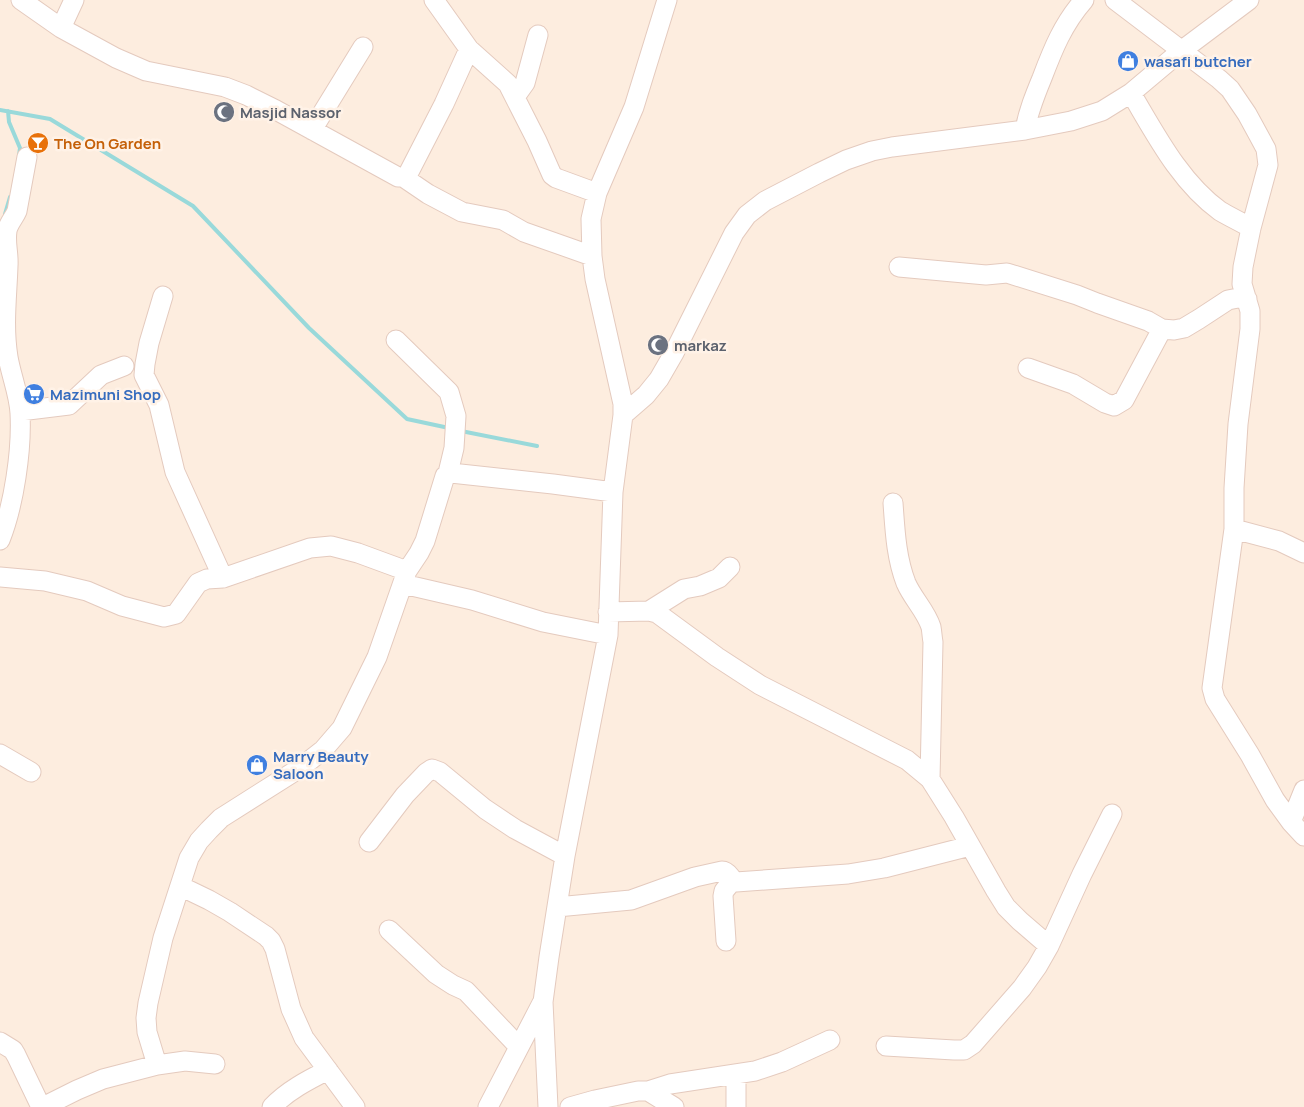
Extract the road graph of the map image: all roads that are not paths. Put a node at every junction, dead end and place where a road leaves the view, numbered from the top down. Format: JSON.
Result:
{"nodes":[{"id":1,"x":21,"y":0,"type":"edge"},
{"id":2,"x":74,"y":0,"type":"edge"},
{"id":3,"x":434,"y":0,"type":"edge"},
{"id":4,"x":668,"y":0,"type":"edge"},
{"id":5,"x":1084,"y":0,"type":"edge"},
{"id":6,"x":1115,"y":0,"type":"edge"},
{"id":7,"x":1249,"y":0,"type":"edge"},
{"id":8,"x":60,"y":28,"type":"junction"},
{"id":9,"x":538,"y":35,"type":"dead end"},
{"id":10,"x":363,"y":47,"type":"dead end"},
{"id":11,"x":469,"y":50,"type":"junction"},
{"id":12,"x":1181,"y":51,"type":"junction"},
{"id":13,"x":1131,"y":93,"type":"junction"},
{"id":14,"x":515,"y":97,"type":"junction"},
{"id":15,"x":312,"y":130,"type":"junction"},
{"id":16,"x":1025,"y":130,"type":"junction"},
{"id":17,"x":27,"y":157,"type":"dead end"},
{"id":18,"x":403,"y":177,"type":"junction"},
{"id":19,"x":597,"y":193,"type":"junction"},
{"id":20,"x":1251,"y":228,"type":"junction"},
{"id":21,"x":592,"y":256,"type":"junction"},
{"id":22,"x":899,"y":267,"type":"dead end"},
{"id":23,"x":163,"y":296,"type":"dead end"},
{"id":24,"x":1247,"y":299,"type":"junction"},
{"id":25,"x":1162,"y":329,"type":"junction"},
{"id":26,"x":396,"y":340,"type":"dead end"},
{"id":27,"x":124,"y":366,"type":"dead end"},
{"id":28,"x":1028,"y":368,"type":"dead end"},
{"id":29,"x":20,"y":411,"type":"junction"},
{"id":30,"x":623,"y":416,"type":"junction"},
{"id":31,"x":448,"y":474,"type":"junction"},
{"id":32,"x":613,"y":492,"type":"junction"},
{"id":33,"x":893,"y":503,"type":"dead end"},
{"id":34,"x":1234,"y":529,"type":"junction"},
{"id":35,"x":0,"y":540,"type":"edge"},
{"id":36,"x":1304,"y":553,"type":"edge"},
{"id":37,"x":730,"y":567,"type":"dead end"},
{"id":38,"x":0,"y":577,"type":"edge"},
{"id":39,"x":223,"y":578,"type":"junction"},
{"id":40,"x":405,"y":578,"type":"junction"},
{"id":41,"x":648,"y":611,"type":"junction"},
{"id":42,"x":608,"y":612,"type":"junction"},
{"id":43,"x":608,"y":636,"type":"junction"},
{"id":44,"x":0,"y":754,"type":"edge"},
{"id":45,"x":31,"y":772,"type":"dead end"},
{"id":46,"x":930,"y":779,"type":"junction"},
{"id":47,"x":1304,"y":790,"type":"edge"},
{"id":48,"x":1112,"y":814,"type":"dead end"},
{"id":49,"x":1290,"y":822,"type":"junction"},
{"id":50,"x":1304,"y":836,"type":"edge"},
{"id":51,"x":369,"y":842,"type":"dead end"},
{"id":52,"x":970,"y":846,"type":"junction"},
{"id":53,"x":565,"y":856,"type":"junction"},
{"id":54,"x":733,"y":880,"type":"junction"},
{"id":55,"x":180,"y":886,"type":"junction"},
{"id":56,"x":557,"y":907,"type":"junction"},
{"id":57,"x":389,"y":930,"type":"dead end"},
{"id":58,"x":726,"y":941,"type":"dead end"},
{"id":59,"x":1049,"y":946,"type":"junction"},
{"id":60,"x":543,"y":1002,"type":"junction"},
{"id":61,"x":830,"y":1040,"type":"dead end"},
{"id":62,"x":0,"y":1042,"type":"edge"},
{"id":63,"x":886,"y":1046,"type":"dead end"},
{"id":64,"x":520,"y":1047,"type":"junction"},
{"id":65,"x":215,"y":1064,"type":"dead end"},
{"id":66,"x":157,"y":1065,"type":"junction"},
{"id":67,"x":328,"y":1070,"type":"junction"},
{"id":68,"x":736,"y":1074,"type":"junction"},
{"id":69,"x":648,"y":1091,"type":"junction"},
{"id":70,"x":42,"y":1107,"type":"edge"},
{"id":71,"x":272,"y":1107,"type":"edge"},
{"id":72,"x":355,"y":1107,"type":"edge"},
{"id":73,"x":488,"y":1107,"type":"edge"},
{"id":74,"x":548,"y":1107,"type":"edge"},
{"id":75,"x":570,"y":1107,"type":"edge"},
{"id":76,"x":674,"y":1107,"type":"edge"},
{"id":77,"x":736,"y":1107,"type":"edge"}],
"edges":[{"from":1,"to":8,"type":"street"},
{"from":2,"to":8,"type":"street"},
{"from":3,"to":11,"type":"street"},
{"from":4,"to":19,"type":"street"},
{"from":5,"to":16,"type":"street"},
{"from":6,"to":12,"type":"street"},
{"from":7,"to":12,"type":"street"},
{"from":8,"to":15,"type":"street"},
{"from":9,"to":14,"type":"street"},
{"from":10,"to":15,"type":"street"},
{"from":11,"to":14,"type":"street"},
{"from":11,"to":18,"type":"street"},
{"from":12,"to":13,"type":"street"},
{"from":12,"to":20,"type":"street"},
{"from":13,"to":16,"type":"street"},
{"from":13,"to":20,"type":"street"},
{"from":14,"to":19,"type":"street"},
{"from":15,"to":18,"type":"street"},
{"from":16,"to":30,"type":"street"},
{"from":17,"to":29,"type":"street"},
{"from":18,"to":21,"type":"street"},
{"from":19,"to":21,"type":"street"},
{"from":20,"to":24,"type":"street"},
{"from":21,"to":30,"type":"street"},
{"from":22,"to":25,"type":"street"},
{"from":23,"to":39,"type":"street"},
{"from":24,"to":25,"type":"street"},
{"from":24,"to":34,"type":"street"},
{"from":25,"to":28,"type":"street"},
{"from":26,"to":31,"type":"street"},
{"from":27,"to":29,"type":"street"},
{"from":29,"to":35,"type":"street"},
{"from":30,"to":32,"type":"street"},
{"from":31,"to":32,"type":"street"},
{"from":31,"to":40,"type":"street"},
{"from":32,"to":42,"type":"street"},
{"from":33,"to":46,"type":"street"},
{"from":34,"to":36,"type":"street"},
{"from":34,"to":49,"type":"street"},
{"from":37,"to":41,"type":"street"},
{"from":38,"to":39,"type":"street"},
{"from":39,"to":40,"type":"street"},
{"from":40,"to":43,"type":"street"},
{"from":40,"to":55,"type":"street"},
{"from":41,"to":42,"type":"street"},
{"from":41,"to":46,"type":"street"},
{"from":42,"to":43,"type":"street"},
{"from":43,"to":53,"type":"street"},
{"from":44,"to":45,"type":"street"},
{"from":46,"to":52,"type":"street"},
{"from":47,"to":49,"type":"street"},
{"from":48,"to":59,"type":"street"},
{"from":49,"to":50,"type":"street"},
{"from":51,"to":53,"type":"street"},
{"from":52,"to":54,"type":"street"},
{"from":52,"to":59,"type":"street"},
{"from":53,"to":56,"type":"street"},
{"from":54,"to":56,"type":"street"},
{"from":54,"to":58,"type":"street"},
{"from":55,"to":66,"type":"street"},
{"from":55,"to":67,"type":"street"},
{"from":56,"to":60,"type":"street"},
{"from":57,"to":64,"type":"street"},
{"from":59,"to":63,"type":"street"},
{"from":60,"to":64,"type":"street"},
{"from":60,"to":74,"type":"street"},
{"from":61,"to":68,"type":"street"},
{"from":62,"to":70,"type":"street"},
{"from":64,"to":73,"type":"street"},
{"from":65,"to":66,"type":"street"},
{"from":66,"to":70,"type":"street"},
{"from":67,"to":71,"type":"street"},
{"from":67,"to":72,"type":"street"},
{"from":68,"to":69,"type":"street"},
{"from":68,"to":77,"type":"street"},
{"from":69,"to":75,"type":"street"},
{"from":69,"to":76,"type":"street"}]}
